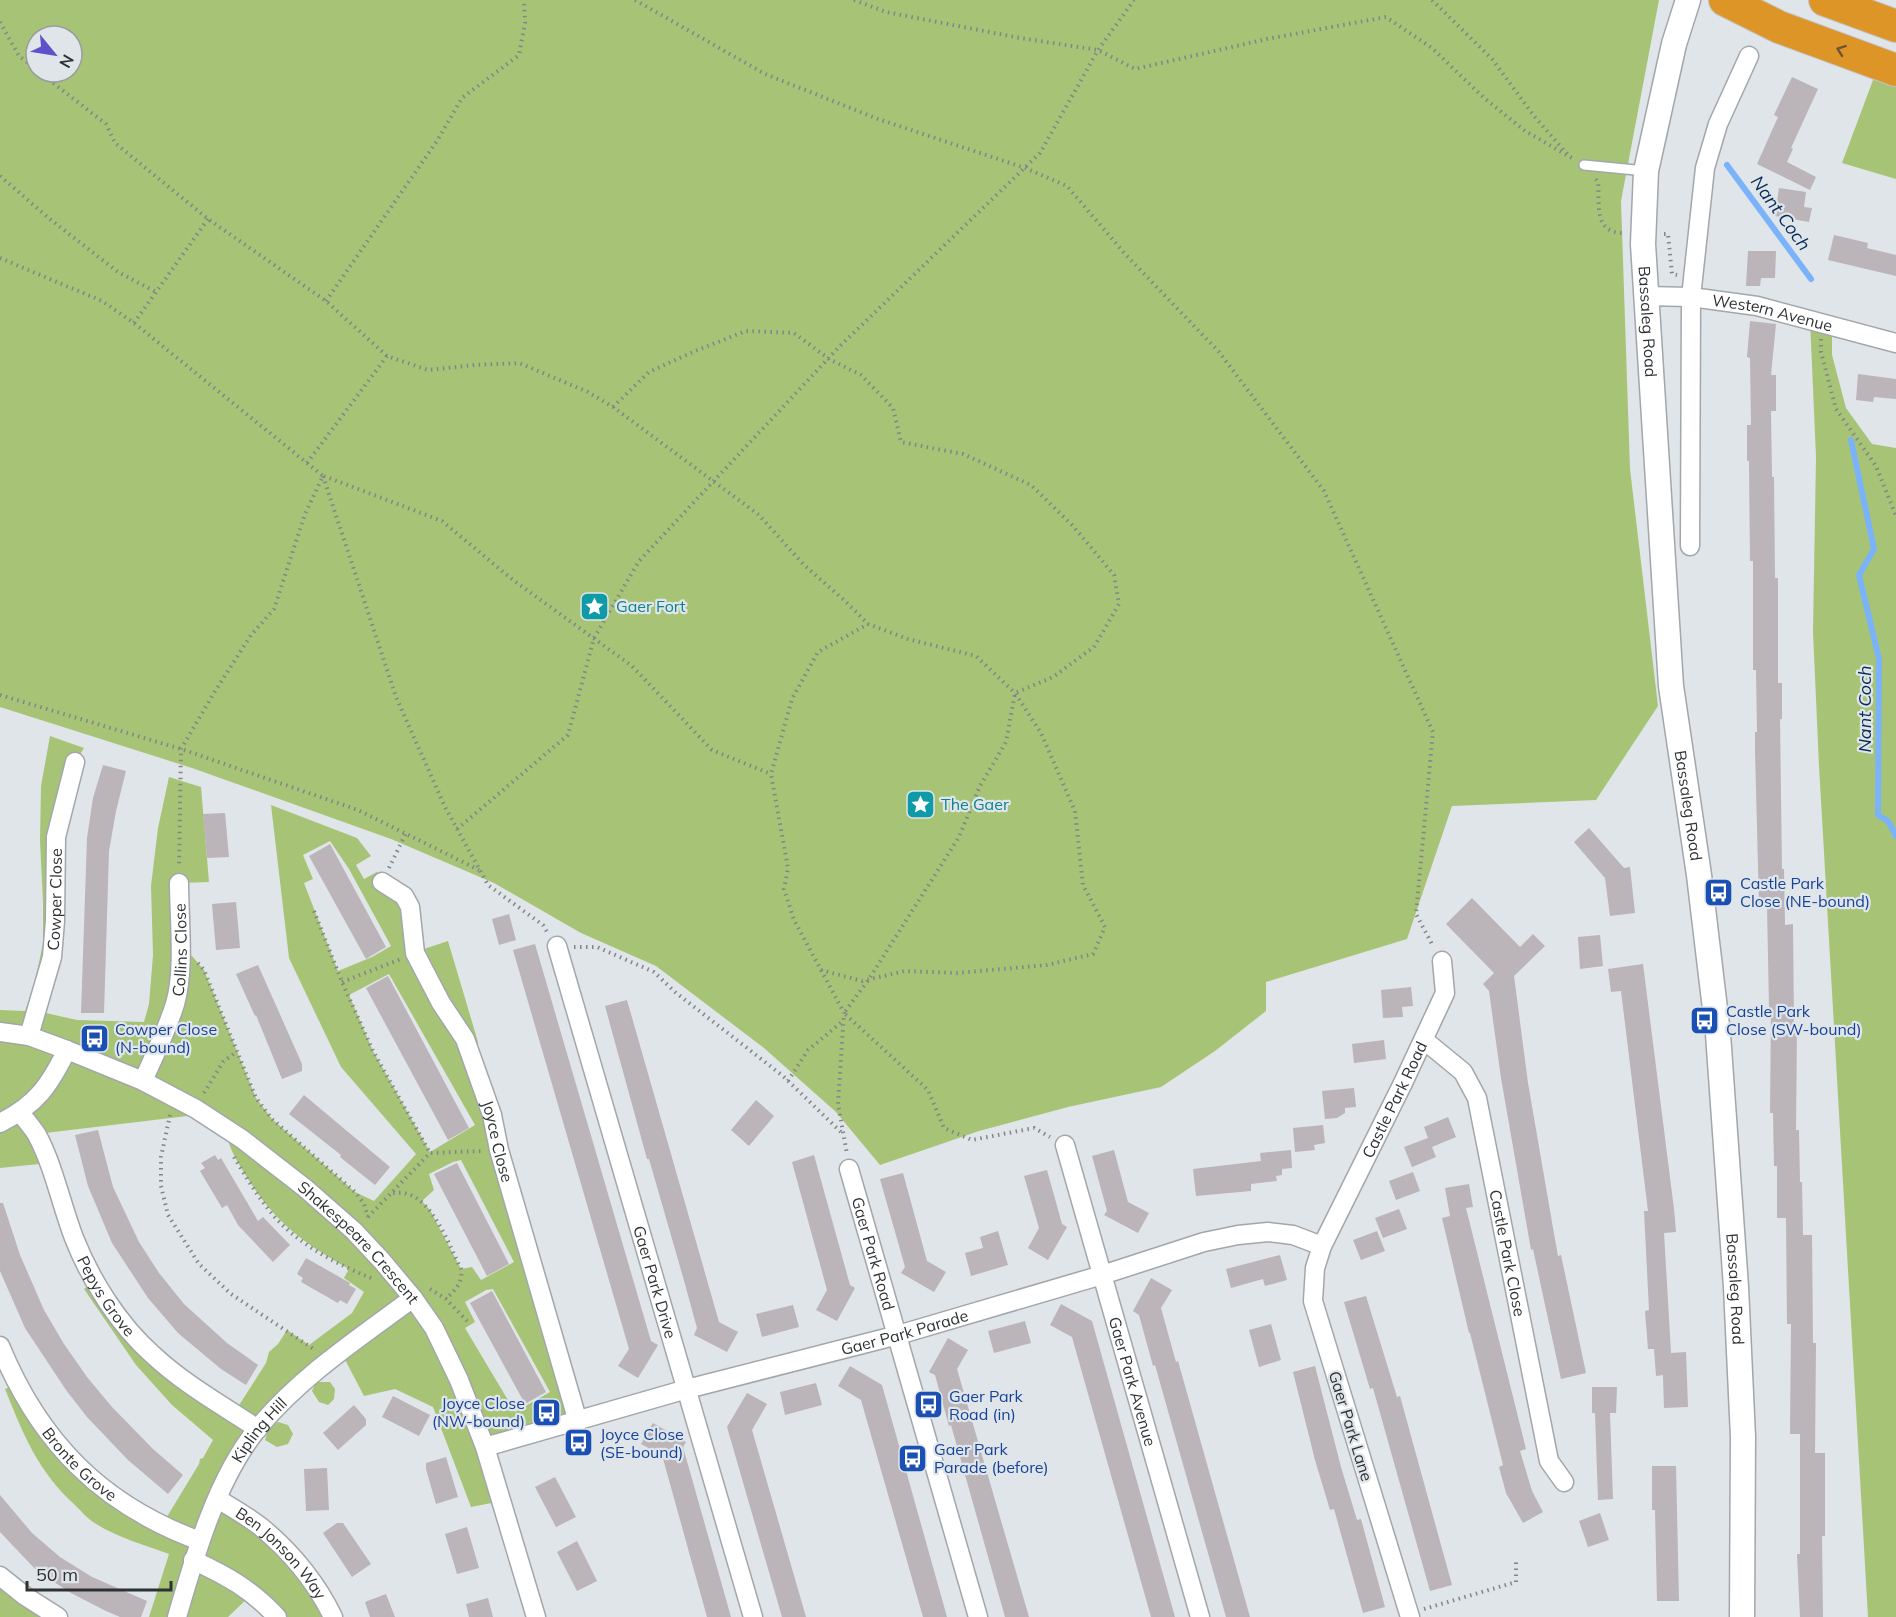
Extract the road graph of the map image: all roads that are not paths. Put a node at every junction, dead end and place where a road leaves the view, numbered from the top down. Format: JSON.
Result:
{"nodes":[{"id":1,"x":1688,"y":0,"type":"edge"},
{"id":2,"x":1725,"y":0,"type":"edge"},
{"id":3,"x":1825,"y":0,"type":"edge"},
{"id":4,"x":1896,"y":26,"type":"edge"},
{"id":5,"x":1749,"y":56,"type":"dead end"},
{"id":6,"x":1896,"y":70,"type":"edge"},
{"id":7,"x":1580,"y":164,"type":"road end"},
{"id":8,"x":1646,"y":171,"type":"junction"},
{"id":9,"x":1646,"y":296,"type":"junction"},
{"id":10,"x":1692,"y":297,"type":"junction"},
{"id":11,"x":1896,"y":343,"type":"edge"},
{"id":12,"x":1690,"y":546,"type":"dead end"},
{"id":13,"x":75,"y":762,"type":"dead end"},
{"id":14,"x":382,"y":882,"type":"road end"},
{"id":15,"x":179,"y":883,"type":"road end"},
{"id":16,"x":556,"y":946,"type":"road end"},
{"id":17,"x":1442,"y":962,"type":"road end"},
{"id":18,"x":0,"y":1032,"type":"edge"},
{"id":19,"x":29,"y":1036,"type":"junction"},
{"id":20,"x":1424,"y":1040,"type":"junction"},
{"id":21,"x":68,"y":1050,"type":"junction"},
{"id":22,"x":143,"y":1081,"type":"junction"},
{"id":23,"x":20,"y":1113,"type":"junction"},
{"id":24,"x":0,"y":1123,"type":"edge"},
{"id":25,"x":1065,"y":1145,"type":"road end"},
{"id":26,"x":849,"y":1168,"type":"road end"},
{"id":27,"x":1325,"y":1240,"type":"junction"},
{"id":28,"x":1102,"y":1275,"type":"junction"},
{"id":29,"x":407,"y":1291,"type":"junction"},
{"id":30,"x":898,"y":1335,"type":"junction"},
{"id":31,"x":0,"y":1346,"type":"edge"},
{"id":32,"x":687,"y":1389,"type":"junction"},
{"id":33,"x":578,"y":1422,"type":"junction"},
{"id":34,"x":258,"y":1428,"type":"junction"},
{"id":35,"x":486,"y":1447,"type":"junction"},
{"id":36,"x":1564,"y":1482,"type":"dead end"},
{"id":37,"x":218,"y":1499,"type":"junction"},
{"id":38,"x":200,"y":1541,"type":"junction"},
{"id":39,"x":193,"y":1560,"type":"junction"},
{"id":40,"x":0,"y":1576,"type":"edge"},
{"id":41,"x":1409,"y":1615,"type":"edge"},
{"id":42,"x":58,"y":1617,"type":"edge"},
{"id":43,"x":177,"y":1617,"type":"edge"},
{"id":44,"x":277,"y":1617,"type":"edge"},
{"id":45,"x":333,"y":1617,"type":"edge"},
{"id":46,"x":536,"y":1617,"type":"edge"},
{"id":47,"x":753,"y":1617,"type":"edge"},
{"id":48,"x":978,"y":1617,"type":"edge"},
{"id":49,"x":1200,"y":1617,"type":"edge"},
{"id":50,"x":1742,"y":1617,"type":"edge"}],
"edges":[{"from":1,"to":8,"type":"street","name":"Bassaleg Road"},
{"from":6,"to":2,"type":"highway","one_way":true},
{"from":3,"to":4,"type":"highway"},
{"from":5,"to":10,"type":"street"},
{"from":7,"to":8,"type":"lane"},
{"from":8,"to":9,"type":"street","name":"Bassaleg Road"},
{"from":9,"to":10,"type":"street","name":"Western Avenue"},
{"from":9,"to":50,"type":"street","name":"Bassaleg Road"},
{"from":10,"to":11,"type":"street","name":"Western Avenue"},
{"from":10,"to":12,"type":"street"},
{"from":13,"to":19,"type":"street","name":"Cowper Close"},
{"from":14,"to":33,"type":"street","name":"Joyce Close"},
{"from":15,"to":22,"type":"street","name":"Collins Close"},
{"from":16,"to":32,"type":"street","name":"Gaer Park Drive"},
{"from":17,"to":20,"type":"street","name":"Castle Park Road"},
{"from":18,"to":19,"type":"street","name":"Shakespeare Crescent"},
{"from":19,"to":21,"type":"street","name":"Shakespeare Crescent"},
{"from":20,"to":27,"type":"street","name":"Castle Park Road"},
{"from":20,"to":36,"type":"street","name":"Castle Park Close"},
{"from":21,"to":22,"type":"street","name":"Shakespeare Crescent"},
{"from":21,"to":23,"type":"street"},
{"from":22,"to":29,"type":"street","name":"Shakespeare Crescent"},
{"from":23,"to":24,"type":"street"},
{"from":23,"to":34,"type":"street","name":"Pepys Grove"},
{"from":25,"to":28,"type":"street","name":"Gaer Park Avenue"},
{"from":26,"to":30,"type":"street","name":"Gaer Park Road"},
{"from":27,"to":28,"type":"street","name":"Gaer Park Parade"},
{"from":27,"to":41,"type":"street","name":"Gaer Park Lane"},
{"from":28,"to":30,"type":"street","name":"Gaer Park Parade"},
{"from":28,"to":49,"type":"street","name":"Gaer Park Avenue"},
{"from":29,"to":34,"type":"street","name":"Kipling Hill"},
{"from":29,"to":35,"type":"street","name":"Shakespeare Crescent"},
{"from":30,"to":32,"type":"street","name":"Gaer Park Parade"},
{"from":30,"to":48,"type":"street","name":"Gaer Park Road"},
{"from":31,"to":38,"type":"street","name":"Bronte Grove"},
{"from":32,"to":33,"type":"street","name":"Gaer Park Parade"},
{"from":32,"to":47,"type":"street","name":"Gaer Park Drive"},
{"from":33,"to":35,"type":"street","name":"Gaer Park Parade"},
{"from":34,"to":37,"type":"street","name":"Kipling Hill"},
{"from":35,"to":46,"type":"street","name":"Shakespeare Crescent"},
{"from":37,"to":38,"type":"street","name":"Kipling Hill"},
{"from":37,"to":45,"type":"street","name":"Ben Jonson Way"},
{"from":38,"to":39,"type":"street","name":"Kipling Hill"},
{"from":39,"to":43,"type":"street","name":"Kipling Hill"},
{"from":39,"to":44,"type":"street"},
{"from":40,"to":42,"type":"street"}]}
